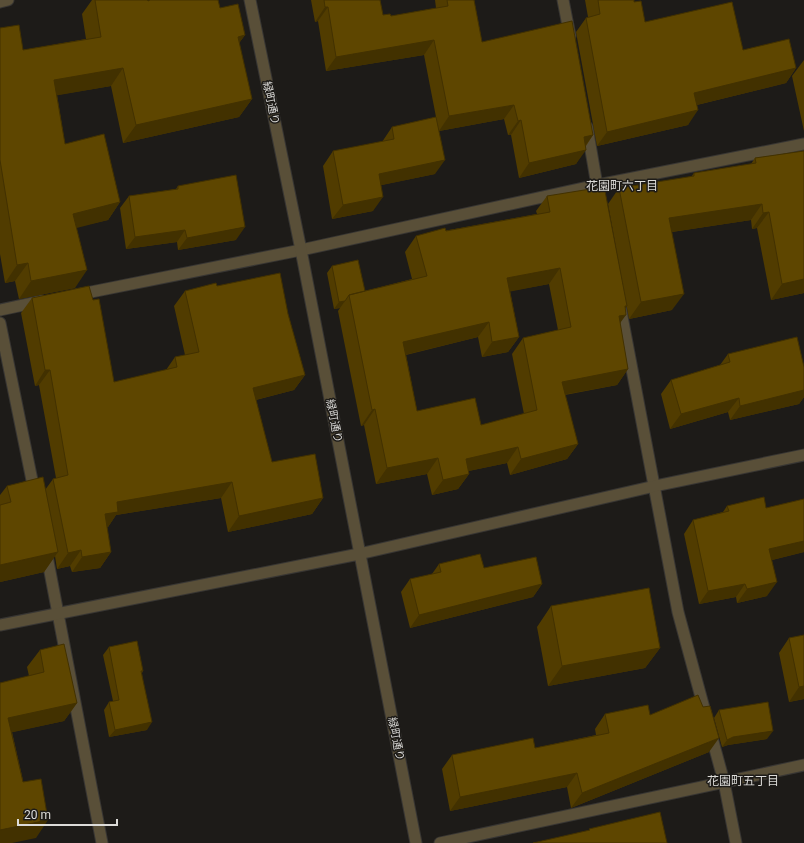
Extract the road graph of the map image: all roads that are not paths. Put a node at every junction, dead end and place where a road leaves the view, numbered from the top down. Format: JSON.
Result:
{"nodes":[{"id":1,"x":8,"y":0,"type":"edge"},
{"id":2,"x":250,"y":0,"type":"edge"},
{"id":3,"x":563,"y":0,"type":"edge"},
{"id":4,"x":0,"y":2,"type":"edge"},
{"id":5,"x":572,"y":46,"type":"edge"},
{"id":6,"x":584,"y":116,"type":"edge"},
{"id":7,"x":804,"y":144,"type":"edge"},
{"id":8,"x":597,"y":185,"type":"junction"},
{"id":9,"x":603,"y":216,"type":"edge"},
{"id":10,"x":301,"y":250,"type":"junction"},
{"id":11,"x":618,"y":293,"type":"edge"},
{"id":12,"x":0,"y":310,"type":"edge"},
{"id":13,"x":0,"y":323,"type":"edge"},
{"id":14,"x":804,"y":455,"type":"edge"},
{"id":15,"x":655,"y":486,"type":"junction"},
{"id":16,"x":37,"y":503,"type":"edge"},
{"id":17,"x":45,"y":542,"type":"edge"},
{"id":18,"x":359,"y":554,"type":"junction"},
{"id":19,"x":59,"y":612,"type":"junction"},
{"id":20,"x":0,"y":625,"type":"edge"},
{"id":21,"x":804,"y":765,"type":"edge"},
{"id":22,"x":724,"y":782,"type":"junction"},
{"id":23,"x":102,"y":843,"type":"edge"},
{"id":24,"x":416,"y":843,"type":"edge"},
{"id":25,"x":440,"y":843,"type":"edge"},
{"id":26,"x":736,"y":843,"type":"edge"}],
"edges":[{"from":1,"to":4,"type":"street"},
{"from":2,"to":10,"type":"street","name":"緑町通り"},
{"from":3,"to":5,"type":"street"},
{"from":6,"to":8,"type":"street"},
{"from":7,"to":8,"type":"street"},
{"from":8,"to":9,"type":"street"},
{"from":8,"to":10,"type":"street"},
{"from":10,"to":12,"type":"street"},
{"from":10,"to":18,"type":"street","name":"緑町通り"},
{"from":11,"to":15,"type":"street"},
{"from":13,"to":16,"type":"street"},
{"from":14,"to":15,"type":"street"},
{"from":15,"to":18,"type":"street"},
{"from":15,"to":22,"type":"street"},
{"from":17,"to":19,"type":"street"},
{"from":18,"to":19,"type":"street"},
{"from":18,"to":24,"type":"street","name":"緑町通り"},
{"from":19,"to":20,"type":"street"},
{"from":19,"to":23,"type":"street"},
{"from":21,"to":22,"type":"street"},
{"from":22,"to":25,"type":"street"},
{"from":22,"to":26,"type":"street"}]}
